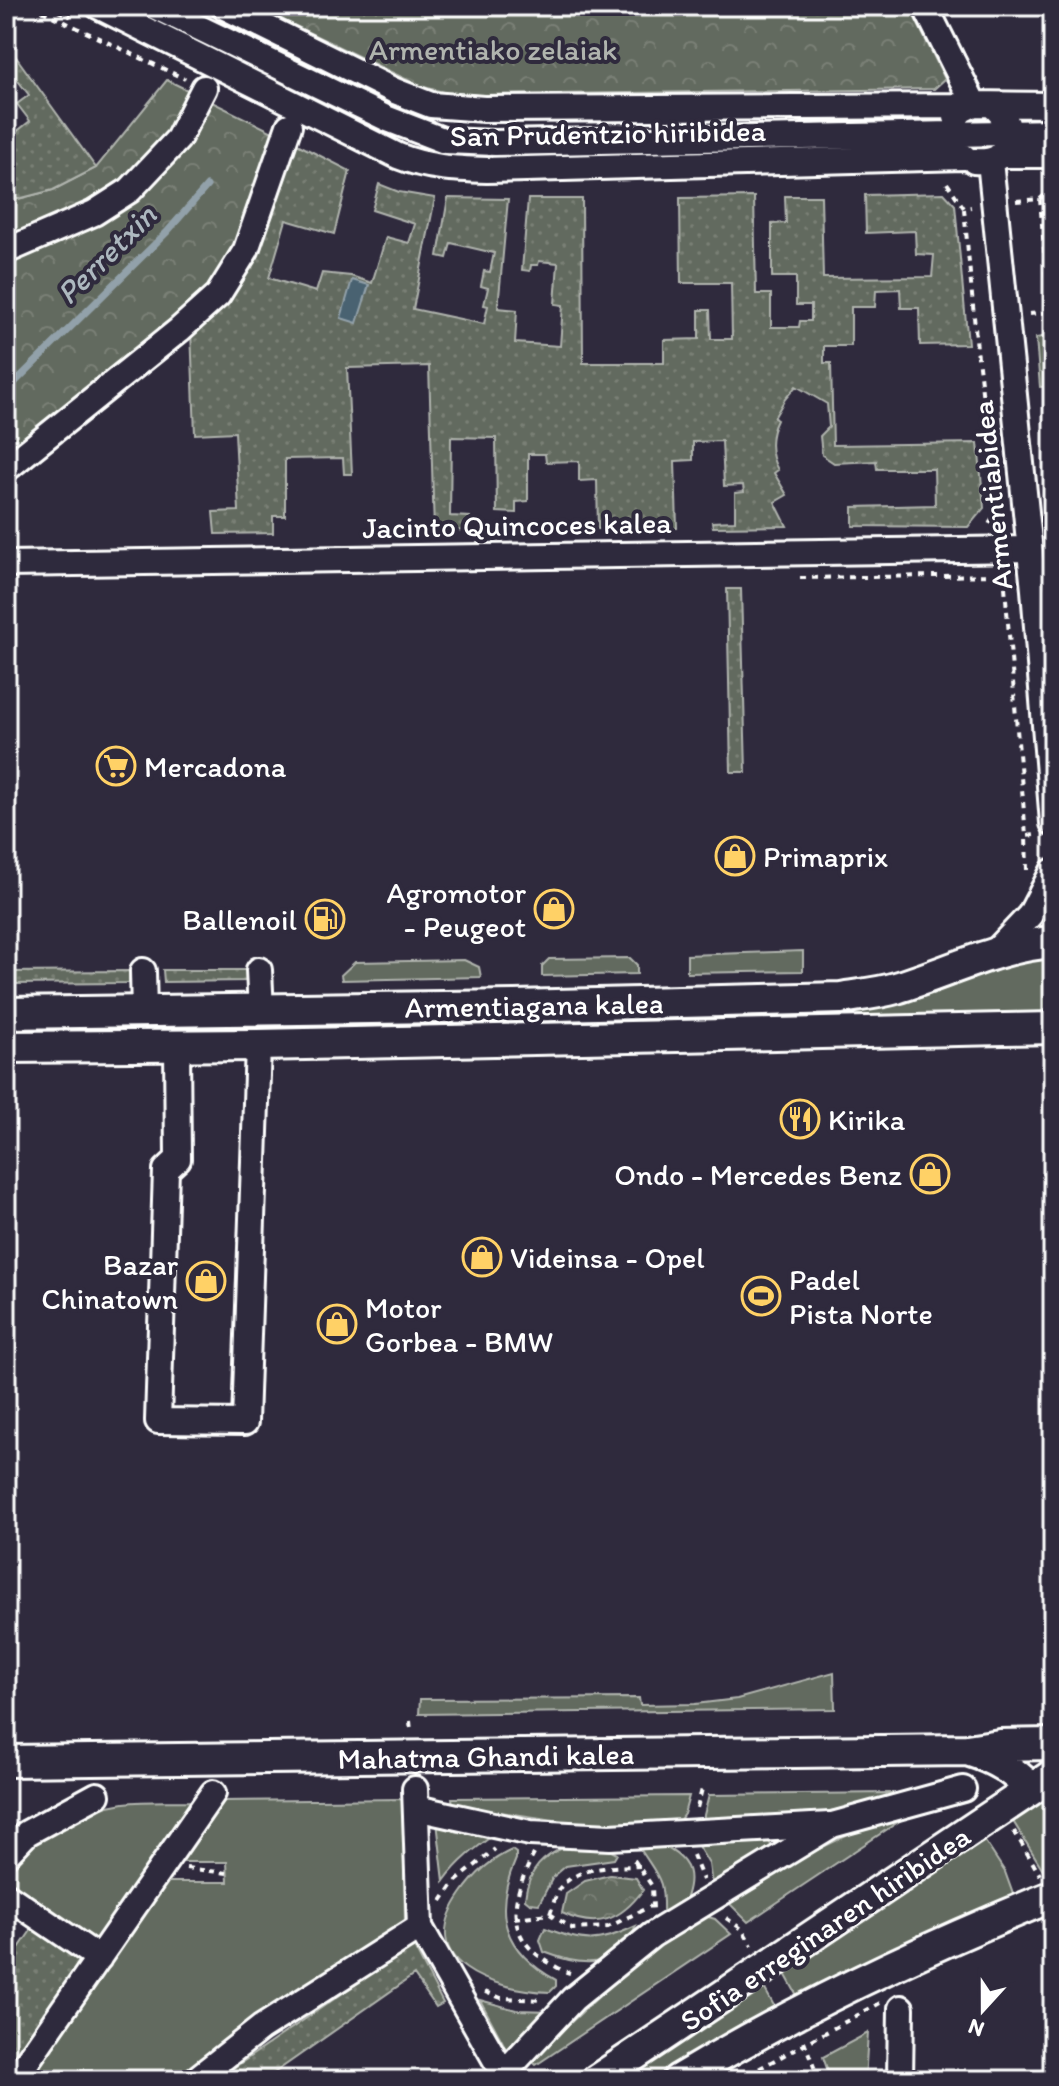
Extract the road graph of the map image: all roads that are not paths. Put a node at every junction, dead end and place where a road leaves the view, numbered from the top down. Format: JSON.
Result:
{"nodes":[{"id":1,"x":98,"y":6,"type":"edge"},
{"id":2,"x":154,"y":6,"type":"edge"},
{"id":3,"x":223,"y":6,"type":"edge"},
{"id":4,"x":925,"y":6,"type":"edge"},
{"id":5,"x":204,"y":88,"type":"road end"},
{"id":6,"x":978,"y":105,"type":"junction"},
{"id":7,"x":1053,"y":105,"type":"edge"},
{"id":8,"x":289,"y":126,"type":"dead end"},
{"id":9,"x":1011,"y":132,"type":"junction"},
{"id":10,"x":1053,"y":132,"type":"edge"},
{"id":11,"x":951,"y":134,"type":"junction"},
{"id":12,"x":1053,"y":155,"type":"edge"},
{"id":13,"x":964,"y":157,"type":"junction"},
{"id":14,"x":995,"y":158,"type":"junction"},
{"id":15,"x":6,"y":251,"type":"edge"},
{"id":16,"x":6,"y":469,"type":"edge"},
{"id":17,"x":1038,"y":559,"type":"edge"},
{"id":18,"x":6,"y":564,"type":"edge"},
{"id":19,"x":1048,"y":678,"type":"edge"},
{"id":20,"x":1046,"y":829,"type":"edge"},
{"id":21,"x":1053,"y":871,"type":"edge"},
{"id":22,"x":1053,"y":942,"type":"edge"},
{"id":23,"x":994,"y":953,"type":"junction"},
{"id":24,"x":259,"y":970,"type":"dead end"},
{"id":25,"x":143,"y":971,"type":"dead end"},
{"id":26,"x":261,"y":1011,"type":"junction"},
{"id":27,"x":144,"y":1012,"type":"junction"},
{"id":28,"x":6,"y":1013,"type":"edge"},
{"id":29,"x":1053,"y":1028,"type":"edge"},
{"id":30,"x":258,"y":1045,"type":"junction"},
{"id":31,"x":177,"y":1046,"type":"junction"},
{"id":32,"x":6,"y":1047,"type":"edge"},
{"id":33,"x":1053,"y":1744,"type":"edge"},
{"id":34,"x":967,"y":1750,"type":"junction"},
{"id":35,"x":6,"y":1761,"type":"edge"},
{"id":36,"x":1042,"y":1782,"type":"edge"},
{"id":37,"x":963,"y":1789,"type":"dead end"},
{"id":38,"x":213,"y":1793,"type":"dead end"},
{"id":39,"x":97,"y":1795,"type":"dead end"},
{"id":40,"x":832,"y":1825,"type":"junction"},
{"id":41,"x":6,"y":1855,"type":"edge"},
{"id":42,"x":6,"y":1895,"type":"edge"},
{"id":43,"x":1052,"y":1896,"type":"edge"},
{"id":44,"x":428,"y":1918,"type":"junction"},
{"id":45,"x":99,"y":1958,"type":"junction"},
{"id":46,"x":901,"y":2008,"type":"dead end"},
{"id":47,"x":506,"y":2077,"type":"edge"},
{"id":48,"x":14,"y":2080,"type":"edge"},
{"id":49,"x":195,"y":2080,"type":"edge"},
{"id":50,"x":597,"y":2080,"type":"edge"},
{"id":51,"x":678,"y":2080,"type":"edge"},
{"id":52,"x":900,"y":2080,"type":"edge"}],
"edges":[{"from":1,"to":13,"type":"street","name":"San Prudentzio hiribidea"},
{"from":2,"to":11,"type":"street","name":"San Prudentzio hiribidea"},
{"from":3,"to":6,"type":"street","name":"San Prudentzio hiribidea"},
{"from":4,"to":6,"type":"street"},
{"from":5,"to":15,"type":"street"},
{"from":6,"to":7,"type":"street","name":"San Prudentzio hiribidea"},
{"from":6,"to":9,"type":"street"},
{"from":6,"to":11,"type":"street"},
{"from":8,"to":16,"type":"street"},
{"from":9,"to":10,"type":"street","name":"San Prudentzio hiribidea"},
{"from":9,"to":11,"type":"street","name":"San Prudentzio hiribidea"},
{"from":9,"to":14,"type":"street"},
{"from":11,"to":13,"type":"street"},
{"from":12,"to":14,"type":"street","name":"San Prudentzio hiribidea"},
{"from":13,"to":14,"type":"street","name":"San Prudentzio hiribidea"},
{"from":14,"to":17,"type":"street","name":"Armentiabidea"},
{"from":17,"to":18,"type":"street","name":"Jacinto Quincoces kalea"},
{"from":17,"to":19,"type":"street","name":"Armentiabidea"},
{"from":19,"to":20,"type":"street","name":"Armentiabidea"},
{"from":21,"to":23,"type":"street"},
{"from":22,"to":23,"type":"main road","name":"Armentiagana kalea"},
{"from":23,"to":26,"type":"main road","name":"Armentiagana kalea"},
{"from":24,"to":26,"type":"street"},
{"from":25,"to":27,"type":"street"},
{"from":26,"to":27,"type":"main road","name":"Armentiagana kalea"},
{"from":27,"to":28,"type":"main road","name":"Armentiagana kalea"},
{"from":29,"to":30,"type":"main road","name":"Armentiagana kalea"},
{"from":30,"to":31,"type":"main road","name":"Armentiagana kalea"},
{"from":30,"to":31,"type":"street"},
{"from":31,"to":32,"type":"main road","name":"Armentiagana kalea"},
{"from":33,"to":34,"type":"main road","name":"Mahatma Ghandi kalea"},
{"from":34,"to":35,"type":"main road","name":"Mahatma Ghandi kalea"},
{"from":34,"to":36,"type":"main road","name":"Mahatma Ghandi kalea"},
{"from":36,"to":50,"type":"main road","name":"Sofia erreginaren hiribidea"},
{"from":37,"to":40,"type":"street"},
{"from":38,"to":45,"type":"street"},
{"from":39,"to":41,"type":"street"},
{"from":40,"to":44,"type":"street"},
{"from":40,"to":47,"type":"street"},
{"from":42,"to":45,"type":"street"},
{"from":43,"to":51,"type":"main road","name":"Sofia erreginaren hiribidea"},
{"from":44,"to":47,"type":"street"},
{"from":44,"to":49,"type":"street"},
{"from":45,"to":48,"type":"street"},
{"from":46,"to":52,"type":"street"}]}
